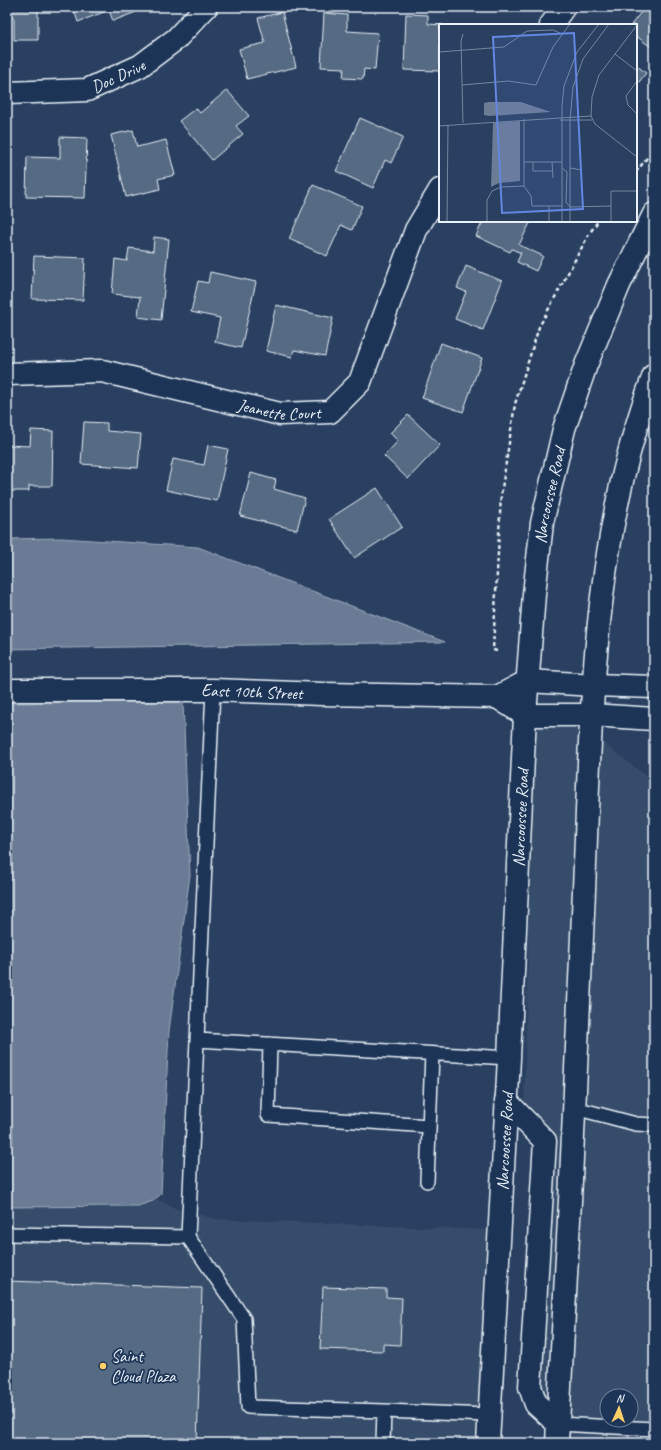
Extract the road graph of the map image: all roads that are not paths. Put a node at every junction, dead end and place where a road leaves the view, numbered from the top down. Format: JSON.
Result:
{"nodes":[{"id":1,"x":206,"y":7,"type":"edge"},
{"id":2,"x":564,"y":7,"type":"edge"},
{"id":3,"x":552,"y":24,"type":"edge"},
{"id":4,"x":7,"y":93,"type":"edge"},
{"id":5,"x":439,"y":192,"type":"edge"},
{"id":6,"x":654,"y":214,"type":"edge"},
{"id":7,"x":7,"y":374,"type":"edge"},
{"id":8,"x":654,"y":375,"type":"edge"},
{"id":9,"x":528,"y":681,"type":"junction"},
{"id":10,"x":594,"y":685,"type":"junction"},
{"id":11,"x":654,"y":687,"type":"edge"},
{"id":12,"x":7,"y":690,"type":"edge"},
{"id":13,"x":213,"y":690,"type":"junction"},
{"id":14,"x":497,"y":697,"type":"junction"},
{"id":15,"x":525,"y":714,"type":"junction"},
{"id":16,"x":591,"y":715,"type":"junction"},
{"id":17,"x":654,"y":719,"type":"edge"},
{"id":18,"x":197,"y":1040,"type":"junction"},
{"id":19,"x":270,"y":1044,"type":"junction"},
{"id":20,"x":432,"y":1054,"type":"junction"},
{"id":21,"x":509,"y":1058,"type":"junction"},
{"id":22,"x":506,"y":1101,"type":"junction"},
{"id":23,"x":575,"y":1108,"type":"junction"},
{"id":24,"x":654,"y":1125,"type":"edge"},
{"id":25,"x":429,"y":1126,"type":"junction"},
{"id":26,"x":427,"y":1181,"type":"dead end"},
{"id":27,"x":7,"y":1234,"type":"edge"},
{"id":28,"x":188,"y":1237,"type":"junction"},
{"id":29,"x":384,"y":1411,"type":"junction"},
{"id":30,"x":489,"y":1415,"type":"junction"},
{"id":31,"x":654,"y":1429,"type":"edge"},
{"id":32,"x":557,"y":1434,"type":"edge"},
{"id":33,"x":383,"y":1443,"type":"edge"},
{"id":34,"x":488,"y":1443,"type":"edge"}],
"edges":[{"from":1,"to":4,"type":"main road","name":"Doc Drive"},
{"from":2,"to":3,"type":"main road"},
{"from":5,"to":7,"type":"main road","name":"Jeanette Court"},
{"from":6,"to":9,"type":"main road","name":"Narcoossee Road"},
{"from":8,"to":10,"type":"main road"},
{"from":9,"to":10,"type":"main road"},
{"from":9,"to":14,"type":"main road","name":"East 10th Street"},
{"from":9,"to":15,"type":"main road","name":"Narcoossee Road"},
{"from":10,"to":11,"type":"main road"},
{"from":10,"to":16,"type":"main road"},
{"from":12,"to":13,"type":"main road","name":"East 10th Street"},
{"from":13,"to":14,"type":"main road","name":"East 10th Street"},
{"from":13,"to":18,"type":"lane"},
{"from":14,"to":15,"type":"main road"},
{"from":15,"to":16,"type":"main road"},
{"from":15,"to":21,"type":"main road","name":"Narcoossee Road"},
{"from":16,"to":17,"type":"main road"},
{"from":16,"to":23,"type":"main road"},
{"from":18,"to":19,"type":"lane"},
{"from":18,"to":28,"type":"lane"},
{"from":19,"to":20,"type":"lane"},
{"from":19,"to":25,"type":"lane"},
{"from":20,"to":21,"type":"lane"},
{"from":20,"to":25,"type":"lane"},
{"from":21,"to":22,"type":"main road","name":"Narcoossee Road"},
{"from":22,"to":30,"type":"main road","name":"Narcoossee Road"},
{"from":22,"to":32,"type":"main road"},
{"from":23,"to":24,"type":"lane"},
{"from":23,"to":32,"type":"main road"},
{"from":25,"to":26,"type":"lane"},
{"from":27,"to":28,"type":"lane"},
{"from":28,"to":29,"type":"lane"},
{"from":29,"to":30,"type":"lane"},
{"from":29,"to":33,"type":"lane"},
{"from":30,"to":34,"type":"main road","name":"Narcoossee Road"},
{"from":31,"to":32,"type":"lane"}]}
